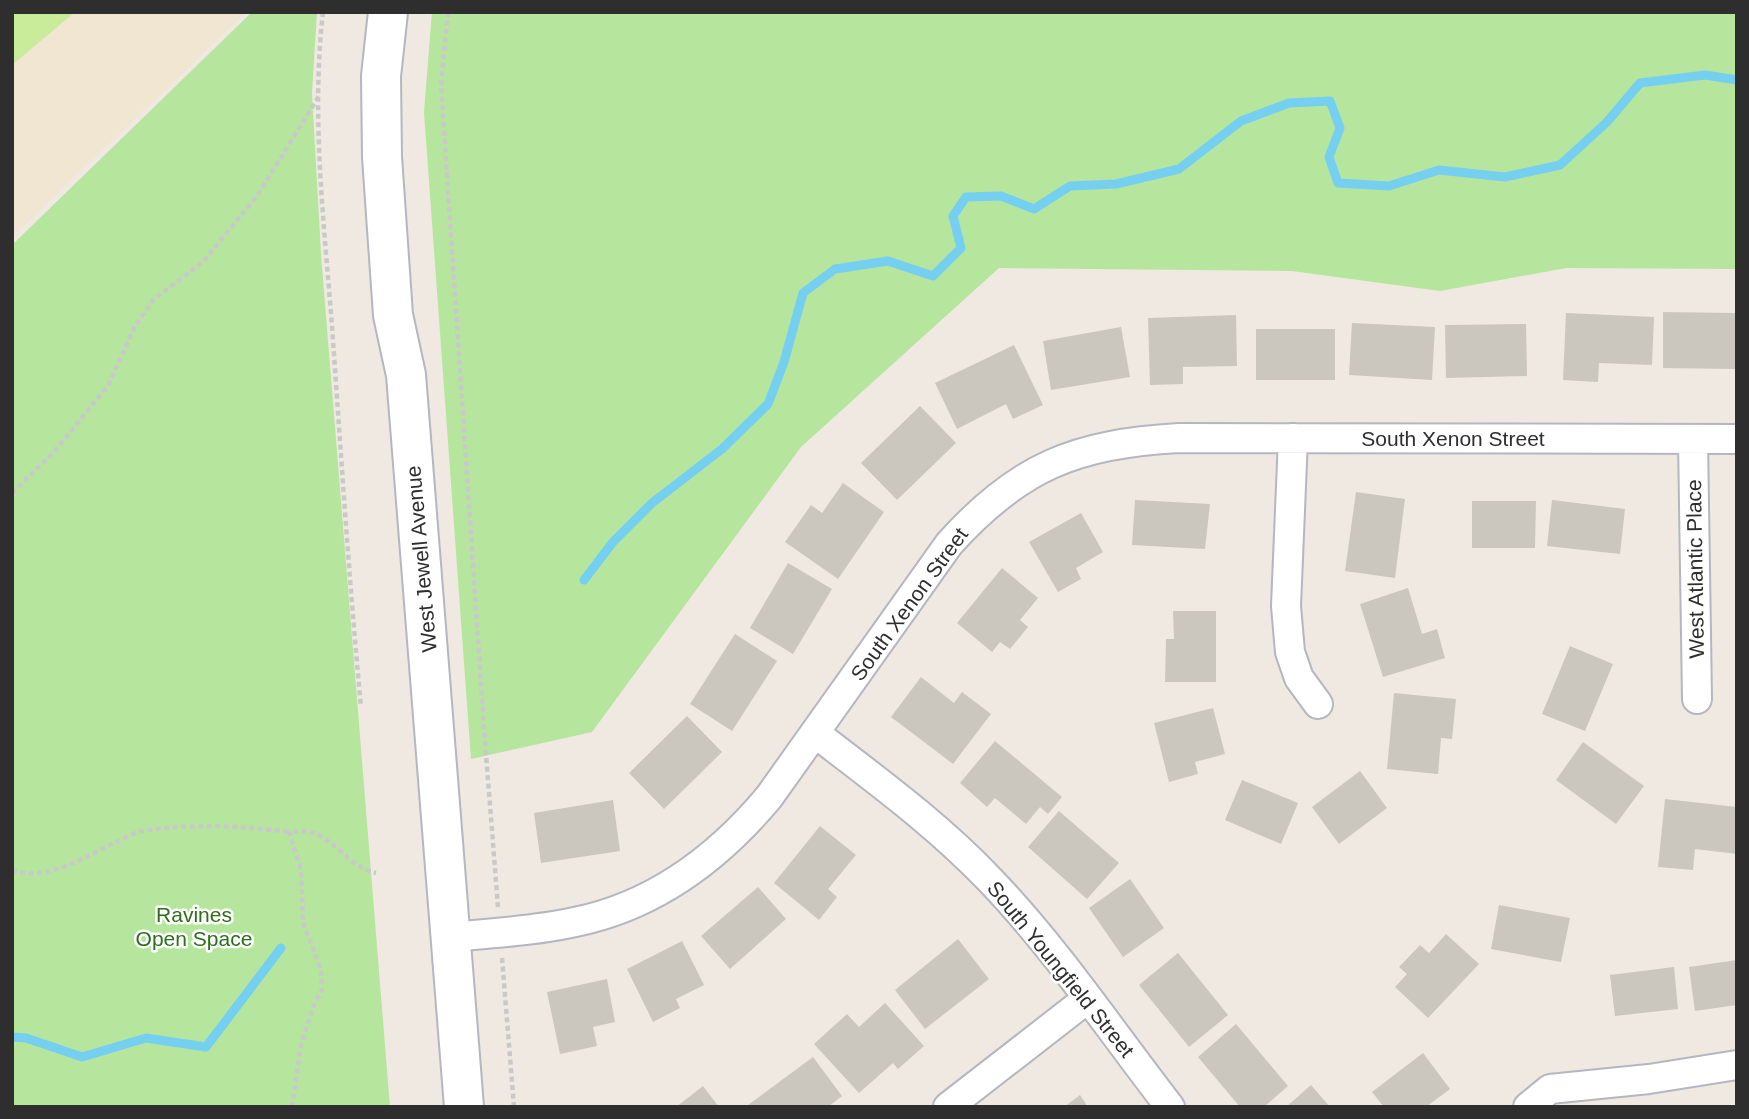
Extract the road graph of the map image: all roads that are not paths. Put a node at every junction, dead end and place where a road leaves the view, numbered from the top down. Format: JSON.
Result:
{"nodes":[{"id":1,"x":387,"y":12,"type":"edge"},
{"id":2,"x":1293,"y":438,"type":"junction"},
{"id":3,"x":1693,"y":439,"type":"junction"},
{"id":4,"x":1737,"y":439,"type":"edge"},
{"id":5,"x":1697,"y":699,"type":"dead end"},
{"id":6,"x":1318,"y":704,"type":"dead end"},
{"id":7,"x":815,"y":733,"type":"junction"},
{"id":8,"x":452,"y":937,"type":"junction"},
{"id":9,"x":1087,"y":999,"type":"junction"},
{"id":10,"x":1737,"y":1065,"type":"edge"},
{"id":11,"x":464,"y":1107,"type":"edge"},
{"id":12,"x":948,"y":1107,"type":"edge"},
{"id":13,"x":1170,"y":1107,"type":"edge"},
{"id":14,"x":1528,"y":1107,"type":"edge"}],
"edges":[{"from":1,"to":8,"type":"main road","name":"West Jewell Avenue"},
{"from":2,"to":3,"type":"street","name":"South Xenon Street"},
{"from":2,"to":6,"type":"street"},
{"from":2,"to":7,"type":"street","name":"South Xenon Street"},
{"from":3,"to":4,"type":"street","name":"South Xenon Street"},
{"from":3,"to":5,"type":"street","name":"West Atlantic Place"},
{"from":7,"to":8,"type":"street","name":"South Xenon Street"},
{"from":7,"to":9,"type":"street","name":"South Youngfield Street"},
{"from":8,"to":11,"type":"main road","name":"West Jewell Avenue"},
{"from":9,"to":12,"type":"street"},
{"from":9,"to":13,"type":"street","name":"South Youngfield Street"},
{"from":10,"to":14,"type":"street"}]}
